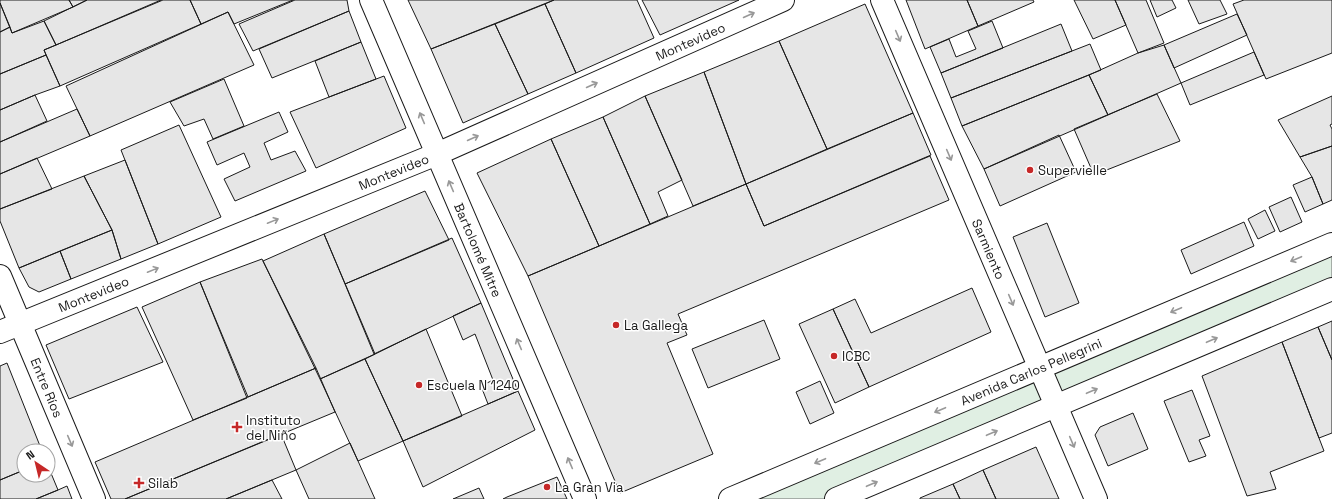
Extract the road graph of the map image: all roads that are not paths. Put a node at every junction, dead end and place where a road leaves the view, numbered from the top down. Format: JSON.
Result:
{"nodes":[{"id":1,"x":371,"y":0,"type":"edge"},
{"id":2,"x":784,"y":0,"type":"edge"},
{"id":3,"x":882,"y":0,"type":"edge"},
{"id":4,"x":437,"y":154,"type":"junction"},
{"id":5,"x":1332,"y":244,"type":"edge"},
{"id":6,"x":0,"y":276,"type":"edge"},
{"id":7,"x":1332,"y":289,"type":"edge"},
{"id":8,"x":20,"y":324,"type":"junction"},
{"id":9,"x":0,"y":332,"type":"edge"},
{"id":10,"x":1040,"y":368,"type":"junction"},
{"id":11,"x":1056,"y":406,"type":"junction"},
{"id":12,"x":94,"y":499,"type":"edge"},
{"id":13,"x":585,"y":499,"type":"edge"},
{"id":14,"x":730,"y":499,"type":"edge"},
{"id":15,"x":836,"y":499,"type":"edge"},
{"id":16,"x":1096,"y":499,"type":"edge"}],
"edges":[{"from":4,"to":1,"type":"street","name":"Bartolomé Mitre","one_way":true},
{"from":4,"to":2,"type":"street","name":"Montevideo","one_way":true},
{"from":3,"to":10,"type":"street","name":"Sarmiento","one_way":true},
{"from":8,"to":4,"type":"street","name":"Montevideo","one_way":true},
{"from":13,"to":4,"type":"street","name":"Bartolomé Mitre","one_way":true},
{"from":5,"to":10,"type":"street","name":"Avenida Carlos Pellegrini","one_way":true},
{"from":6,"to":8,"type":"street","name":"Entre Ríos"},
{"from":11,"to":7,"type":"street","one_way":true},
{"from":8,"to":9,"type":"street","name":"Montevideo"},
{"from":8,"to":12,"type":"street","name":"Entre Ríos","one_way":true},
{"from":10,"to":11,"type":"street","name":"Sarmiento"},
{"from":10,"to":14,"type":"street","name":"Avenida Carlos Pellegrini","one_way":true},
{"from":15,"to":11,"type":"street","one_way":true},
{"from":11,"to":16,"type":"street","name":"Sarmiento","one_way":true}]}
